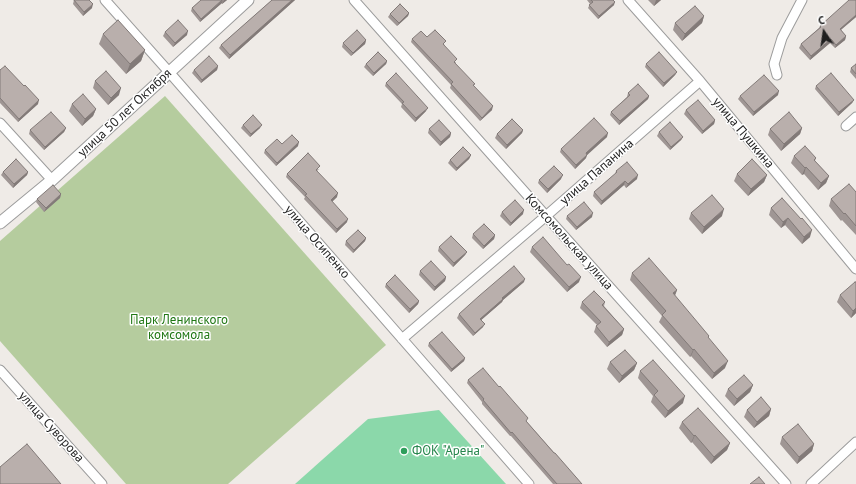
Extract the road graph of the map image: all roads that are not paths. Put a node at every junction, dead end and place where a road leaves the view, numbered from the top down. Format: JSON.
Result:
{"nodes":[{"id":1,"x":104,"y":0,"type":"edge"},
{"id":2,"x":248,"y":0,"type":"edge"},
{"id":3,"x":354,"y":0,"type":"edge"},
{"id":4,"x":628,"y":0,"type":"edge"},
{"id":5,"x":802,"y":0,"type":"edge"},
{"id":6,"x":169,"y":72,"type":"junction"},
{"id":7,"x":777,"y":75,"type":"dead end"},
{"id":8,"x":700,"y":81,"type":"junction"},
{"id":9,"x":856,"y":117,"type":"edge"},
{"id":10,"x":0,"y":123,"type":"edge"},
{"id":11,"x":846,"y":126,"type":"dead end"},
{"id":12,"x":52,"y":180,"type":"junction"},
{"id":13,"x":546,"y":216,"type":"junction"},
{"id":14,"x":0,"y":223,"type":"edge"},
{"id":15,"x":856,"y":269,"type":"edge"},
{"id":16,"x":402,"y":339,"type":"junction"},
{"id":17,"x":0,"y":370,"type":"edge"},
{"id":18,"x":856,"y":442,"type":"edge"},
{"id":19,"x":102,"y":484,"type":"edge"},
{"id":20,"x":529,"y":484,"type":"edge"},
{"id":21,"x":786,"y":484,"type":"edge"},
{"id":22,"x":811,"y":484,"type":"edge"}],
"edges":[{"from":1,"to":6,"type":"street","name":"улица Осипенко"},
{"from":2,"to":6,"type":"street","name":"улица 50 лет Октября"},
{"from":3,"to":13,"type":"street","name":"Комсомольская улица"},
{"from":4,"to":8,"type":"street","name":"улица Пушкина"},
{"from":5,"to":7,"type":"street"},
{"from":6,"to":12,"type":"street","name":"улица 50 лет Октября"},
{"from":6,"to":16,"type":"street","name":"улица Осипенко"},
{"from":8,"to":13,"type":"street","name":"улица Папанина"},
{"from":8,"to":15,"type":"street","name":"улица Пушкина"},
{"from":9,"to":11,"type":"street"},
{"from":10,"to":12,"type":"street"},
{"from":12,"to":14,"type":"street","name":"улица 50 лет Октября"},
{"from":13,"to":16,"type":"street","name":"улица Папанина"},
{"from":13,"to":21,"type":"street","name":"Комсомольская улица"},
{"from":16,"to":20,"type":"street","name":"улица Осипенко"},
{"from":17,"to":19,"type":"street","name":"улица Суворова"},
{"from":18,"to":22,"type":"street"}]}
